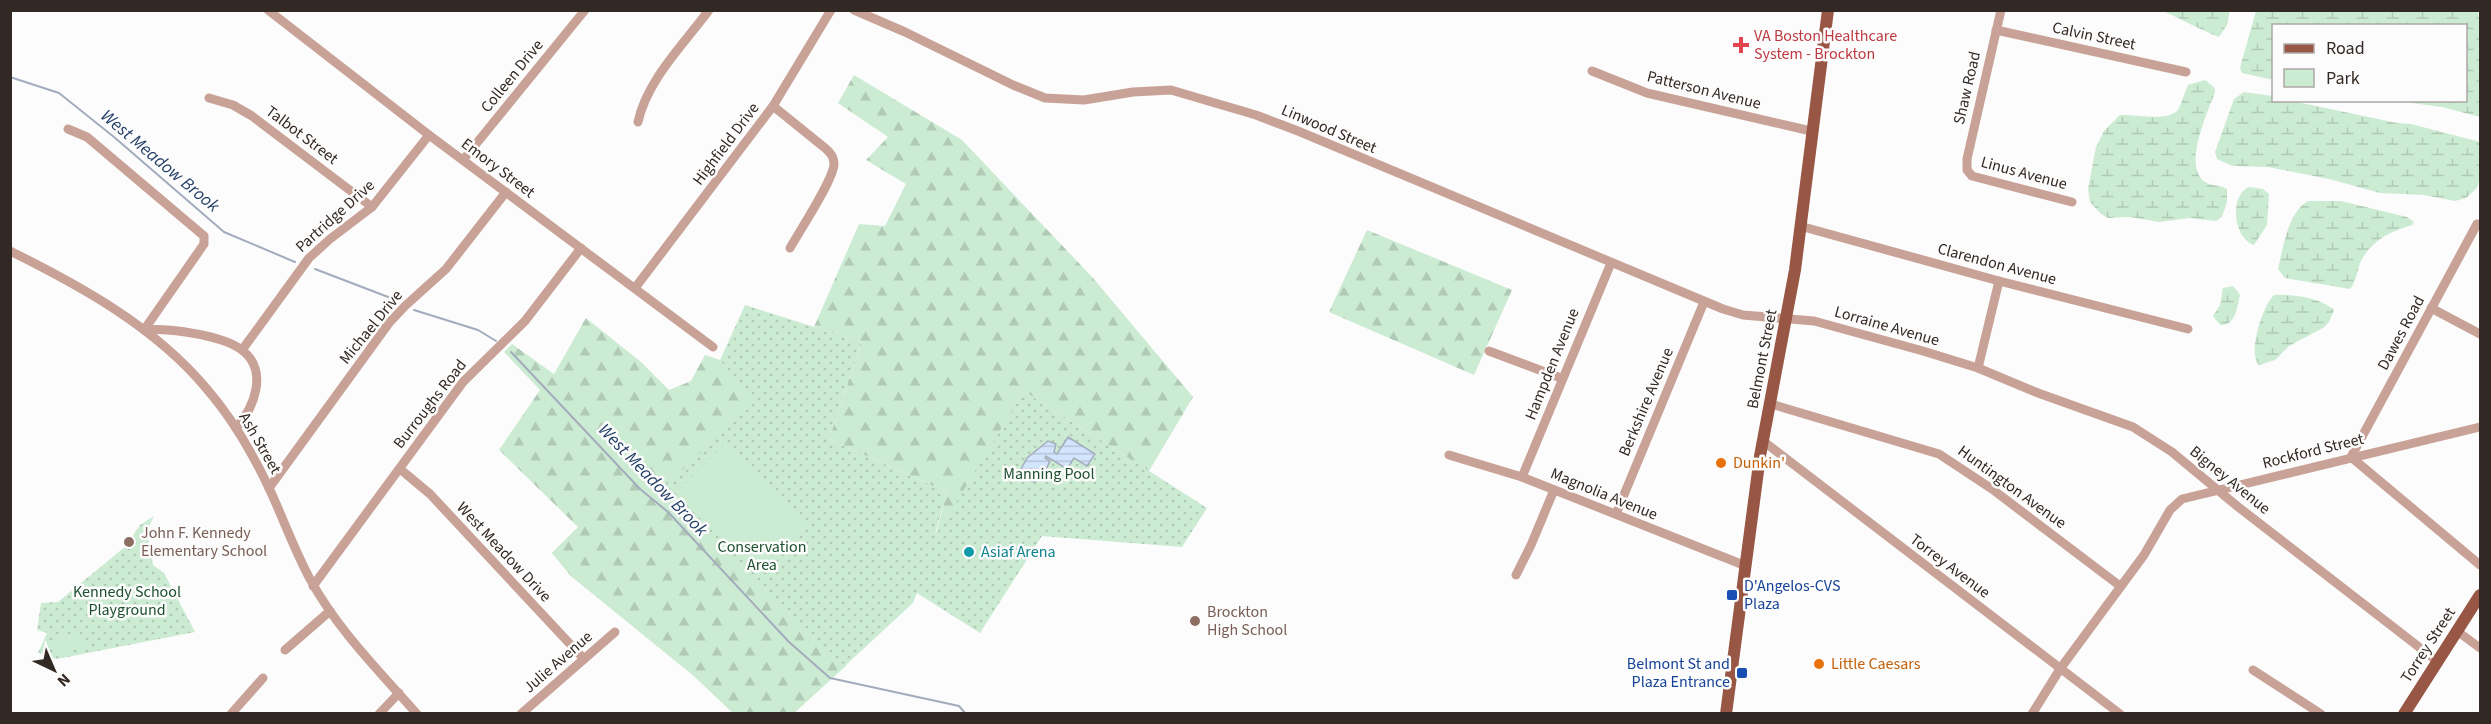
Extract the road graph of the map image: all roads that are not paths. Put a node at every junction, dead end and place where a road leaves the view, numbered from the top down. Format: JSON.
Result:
{"nodes":[{"id":1,"x":268,"y":10,"type":"edge"},
{"id":2,"x":585,"y":10,"type":"edge"},
{"id":3,"x":709,"y":10,"type":"edge"},
{"id":4,"x":831,"y":10,"type":"edge"},
{"id":5,"x":854,"y":10,"type":"edge"},
{"id":6,"x":1828,"y":10,"type":"edge"},
{"id":7,"x":2001,"y":10,"type":"edge"},
{"id":8,"x":1996,"y":30,"type":"junction"},
{"id":9,"x":1592,"y":71,"type":"dead end"},
{"id":10,"x":2186,"y":72,"type":"dead end"},
{"id":11,"x":209,"y":98,"type":"dead end"},
{"id":12,"x":773,"y":106,"type":"junction"},
{"id":13,"x":638,"y":122,"type":"dead end"},
{"id":14,"x":68,"y":129,"type":"dead end"},
{"id":15,"x":1811,"y":130,"type":"junction"},
{"id":16,"x":429,"y":135,"type":"junction"},
{"id":17,"x":463,"y":160,"type":"junction"},
{"id":18,"x":1968,"y":173,"type":"joint"},
{"id":19,"x":506,"y":192,"type":"junction"},
{"id":20,"x":2072,"y":202,"type":"dead end"},
{"id":21,"x":372,"y":207,"type":"junction"},
{"id":22,"x":2479,"y":225,"type":"edge"},
{"id":23,"x":1800,"y":226,"type":"junction"},
{"id":24,"x":581,"y":248,"type":"junction"},
{"id":25,"x":790,"y":248,"type":"dead end"},
{"id":26,"x":10,"y":251,"type":"edge"},
{"id":27,"x":1611,"y":262,"type":"junction"},
{"id":28,"x":2000,"y":281,"type":"junction"},
{"id":29,"x":635,"y":288,"type":"junction"},
{"id":30,"x":1704,"y":302,"type":"junction"},
{"id":31,"x":2431,"y":308,"type":"junction"},
{"id":32,"x":1786,"y":320,"type":"junction"},
{"id":33,"x":2188,"y":329,"type":"dead end"},
{"id":34,"x":144,"y":330,"type":"junction"},
{"id":35,"x":2481,"y":334,"type":"edge"},
{"id":36,"x":713,"y":347,"type":"dead end"},
{"id":37,"x":242,"y":350,"type":"junction"},
{"id":38,"x":1489,"y":351,"type":"dead end"},
{"id":39,"x":1978,"y":368,"type":"junction"},
{"id":40,"x":1561,"y":378,"type":"junction"},
{"id":41,"x":1771,"y":404,"type":"junction"},
{"id":42,"x":2481,"y":427,"type":"edge"},
{"id":43,"x":236,"y":428,"type":"junction"},
{"id":44,"x":1763,"y":441,"type":"junction"},
{"id":45,"x":1449,"y":455,"type":"dead end"},
{"id":46,"x":2351,"y":457,"type":"junction"},
{"id":47,"x":400,"y":469,"type":"junction"},
{"id":48,"x":1522,"y":477,"type":"junction"},
{"id":49,"x":269,"y":488,"type":"junction"},
{"id":50,"x":1554,"y":490,"type":"junction"},
{"id":51,"x":2218,"y":490,"type":"junction"},
{"id":52,"x":1616,"y":514,"type":"junction"},
{"id":53,"x":2481,"y":565,"type":"edge"},
{"id":54,"x":1746,"y":566,"type":"junction"},
{"id":55,"x":1516,"y":574,"type":"dead end"},
{"id":56,"x":313,"y":586,"type":"junction"},
{"id":57,"x":2120,"y":586,"type":"junction"},
{"id":58,"x":2481,"y":595,"type":"edge"},
{"id":59,"x":330,"y":611,"type":"junction"},
{"id":60,"x":2457,"y":631,"type":"junction"},
{"id":61,"x":615,"y":632,"type":"dead end"},
{"id":62,"x":2481,"y":648,"type":"edge"},
{"id":63,"x":285,"y":650,"type":"dead end"},
{"id":64,"x":584,"y":659,"type":"junction"},
{"id":65,"x":2437,"y":661,"type":"junction"},
{"id":66,"x":2060,"y":669,"type":"junction"},
{"id":67,"x":2253,"y":670,"type":"dead end"},
{"id":68,"x":263,"y":678,"type":"dead end"},
{"id":69,"x":399,"y":693,"type":"junction"},
{"id":70,"x":231,"y":714,"type":"edge"},
{"id":71,"x":379,"y":714,"type":"edge"},
{"id":72,"x":417,"y":714,"type":"edge"},
{"id":73,"x":521,"y":714,"type":"edge"},
{"id":74,"x":1726,"y":714,"type":"edge"},
{"id":75,"x":2032,"y":714,"type":"edge"},
{"id":76,"x":2120,"y":714,"type":"edge"},
{"id":77,"x":2321,"y":714,"type":"edge"},
{"id":78,"x":2404,"y":714,"type":"edge"}],
"edges":[{"from":1,"to":16,"type":"street","name":"Emory Street"},
{"from":2,"to":17,"type":"street","name":"Colleen Drive"},
{"from":3,"to":13,"type":"street"},
{"from":4,"to":12,"type":"street","name":"Highfield Drive"},
{"from":5,"to":27,"type":"street","name":"Linwood Street"},
{"from":6,"to":15,"type":"main road","name":"Belmont Street"},
{"from":7,"to":8,"type":"street","name":"Shaw Road"},
{"from":8,"to":10,"type":"street","name":"Calvin Street"},
{"from":8,"to":18,"type":"street","name":"Shaw Road"},
{"from":9,"to":15,"type":"street","name":"Patterson Avenue"},
{"from":11,"to":21,"type":"street","name":"Talbot Street"},
{"from":12,"to":25,"type":"street"},
{"from":12,"to":29,"type":"street","name":"Highfield Drive"},
{"from":14,"to":34,"type":"street"},
{"from":15,"to":23,"type":"main road","name":"Belmont Street"},
{"from":16,"to":17,"type":"street","name":"Emory Street"},
{"from":16,"to":21,"type":"street","name":"Partridge Drive"},
{"from":17,"to":19,"type":"street","name":"Emory Street"},
{"from":18,"to":20,"type":"street","name":"Linus Avenue"},
{"from":19,"to":24,"type":"street","name":"Emory Street"},
{"from":19,"to":49,"type":"street","name":"Michael Drive"},
{"from":21,"to":37,"type":"street","name":"Partridge Drive"},
{"from":22,"to":31,"type":"street","name":"Dawes Road"},
{"from":23,"to":28,"type":"street","name":"Clarendon Avenue"},
{"from":23,"to":32,"type":"main road","name":"Belmont Street"},
{"from":24,"to":29,"type":"street","name":"Emory Street"},
{"from":24,"to":47,"type":"street","name":"Burroughs Road"},
{"from":26,"to":34,"type":"street","name":"Ash Street"},
{"from":27,"to":30,"type":"street","name":"Linwood Street"},
{"from":27,"to":40,"type":"street","name":"Hampden Avenue"},
{"from":28,"to":33,"type":"street","name":"Clarendon Avenue"},
{"from":28,"to":39,"type":"street"},
{"from":29,"to":36,"type":"street","name":"Emory Street"},
{"from":30,"to":32,"type":"street","name":"Linwood Street"},
{"from":30,"to":52,"type":"street","name":"Berkshire Avenue"},
{"from":31,"to":35,"type":"street"},
{"from":31,"to":46,"type":"street","name":"Dawes Road"},
{"from":32,"to":39,"type":"street","name":"Lorraine Avenue"},
{"from":32,"to":41,"type":"main road","name":"Belmont Street"},
{"from":34,"to":37,"type":"street"},
{"from":34,"to":43,"type":"street","name":"Ash Street"},
{"from":37,"to":43,"type":"street"},
{"from":38,"to":40,"type":"street"},
{"from":39,"to":51,"type":"street","name":"Bigney Avenue"},
{"from":40,"to":48,"type":"street","name":"Hampden Avenue"},
{"from":41,"to":44,"type":"main road","name":"Belmont Street"},
{"from":41,"to":57,"type":"street","name":"Huntington Avenue"},
{"from":42,"to":46,"type":"street","name":"Rockford Street"},
{"from":43,"to":49,"type":"street","name":"Ash Street"},
{"from":44,"to":54,"type":"main road","name":"Belmont Street"},
{"from":44,"to":66,"type":"street","name":"Torrey Avenue"},
{"from":45,"to":48,"type":"street","name":"Magnolia Avenue"},
{"from":46,"to":51,"type":"street","name":"Rockford Street"},
{"from":46,"to":53,"type":"street"},
{"from":47,"to":56,"type":"street","name":"Burroughs Road"},
{"from":47,"to":64,"type":"street","name":"West Meadow Drive"},
{"from":48,"to":50,"type":"street","name":"Magnolia Avenue"},
{"from":49,"to":56,"type":"street","name":"Ash Street"},
{"from":50,"to":52,"type":"street","name":"Magnolia Avenue"},
{"from":50,"to":55,"type":"street"},
{"from":51,"to":57,"type":"street","name":"Rockford Street"},
{"from":51,"to":65,"type":"street","name":"Bigney Avenue"},
{"from":52,"to":54,"type":"street","name":"Magnolia Avenue"},
{"from":54,"to":74,"type":"main road","name":"Belmont Street"},
{"from":56,"to":59,"type":"street","name":"Ash Street"},
{"from":57,"to":66,"type":"street","name":"Rockford Street"},
{"from":58,"to":60,"type":"main road","name":"Torrey Street"},
{"from":59,"to":63,"type":"street"},
{"from":59,"to":69,"type":"street","name":"Ash Street"},
{"from":60,"to":62,"type":"street"},
{"from":60,"to":65,"type":"main road","name":"Torrey Street"},
{"from":61,"to":64,"type":"street","name":"Julie Avenue"},
{"from":64,"to":73,"type":"street","name":"Julie Avenue"},
{"from":65,"to":78,"type":"main road","name":"Torrey Street"},
{"from":66,"to":75,"type":"street","name":"Rockford Street"},
{"from":66,"to":76,"type":"street","name":"Torrey Avenue"},
{"from":67,"to":77,"type":"street"},
{"from":68,"to":70,"type":"street"},
{"from":69,"to":71,"type":"street"},
{"from":69,"to":72,"type":"street","name":"Ash Street"}]}
